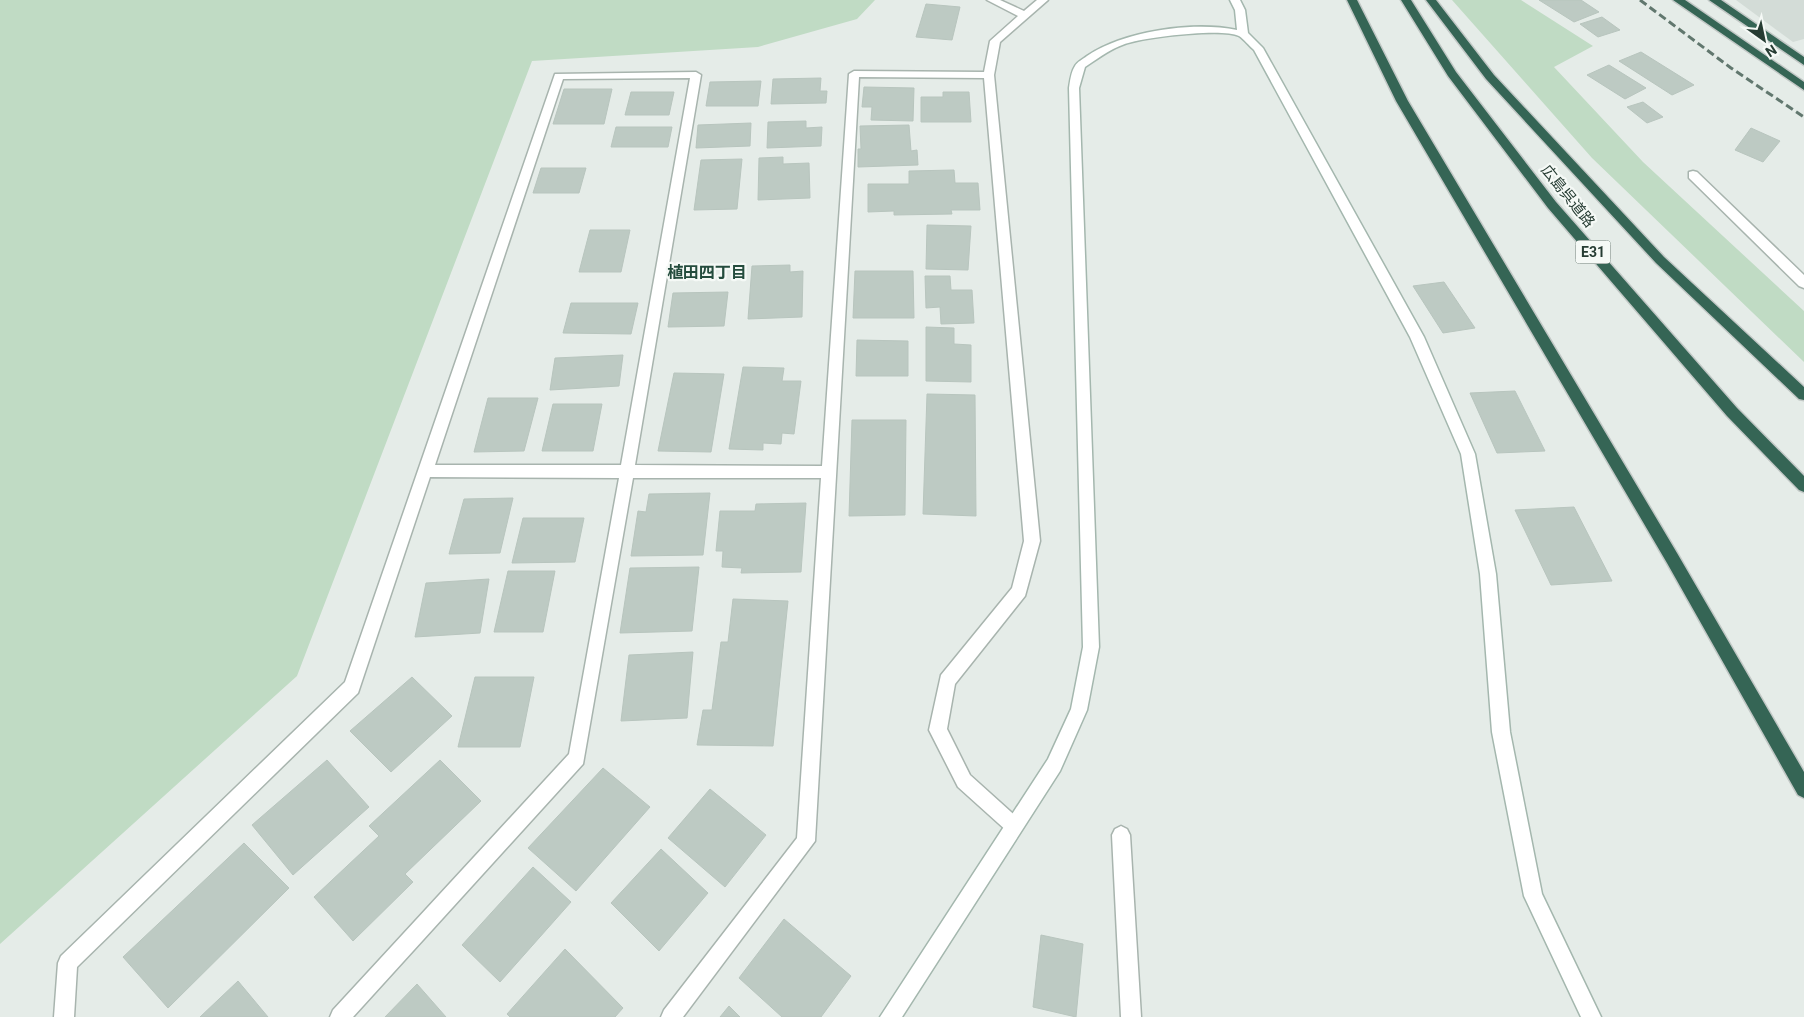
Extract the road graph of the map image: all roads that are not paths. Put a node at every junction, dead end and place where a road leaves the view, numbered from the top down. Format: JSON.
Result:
{"nodes":[{"id":1,"x":992,"y":0,"type":"edge"},
{"id":2,"x":1043,"y":0,"type":"edge"},
{"id":3,"x":1235,"y":0,"type":"edge"},
{"id":4,"x":1352,"y":0,"type":"edge"},
{"id":5,"x":1406,"y":0,"type":"edge"},
{"id":6,"x":1431,"y":0,"type":"edge"},
{"id":7,"x":1678,"y":0,"type":"edge"},
{"id":8,"x":1714,"y":0,"type":"edge"},
{"id":9,"x":1025,"y":16,"type":"junction"},
{"id":10,"x":1244,"y":34,"type":"junction"},
{"id":11,"x":1804,"y":62,"type":"edge"},
{"id":12,"x":989,"y":75,"type":"junction"},
{"id":13,"x":1804,"y":88,"type":"edge"},
{"id":14,"x":1693,"y":175,"type":"dead end"},
{"id":15,"x":1804,"y":283,"type":"edge"},
{"id":16,"x":1804,"y":395,"type":"edge"},
{"id":17,"x":425,"y":471,"type":"junction"},
{"id":18,"x":626,"y":472,"type":"junction"},
{"id":19,"x":829,"y":472,"type":"junction"},
{"id":20,"x":1804,"y":486,"type":"edge"},
{"id":21,"x":1804,"y":789,"type":"edge"},
{"id":22,"x":1014,"y":826,"type":"junction"},
{"id":23,"x":1121,"y":835,"type":"dead end"},
{"id":24,"x":64,"y":1017,"type":"edge"},
{"id":25,"x":340,"y":1017,"type":"edge"},
{"id":26,"x":672,"y":1017,"type":"edge"},
{"id":27,"x":890,"y":1017,"type":"edge"},
{"id":28,"x":1132,"y":1017,"type":"edge"},
{"id":29,"x":1590,"y":1017,"type":"edge"}],
"edges":[{"from":1,"to":9,"type":"street"},
{"from":2,"to":9,"type":"street"},
{"from":3,"to":10,"type":"street"},
{"from":4,"to":21,"type":"highway"},
{"from":5,"to":20,"type":"highway","name":"広島呉道路","number":"E31"},
{"from":6,"to":16,"type":"highway"},
{"from":7,"to":13,"type":"highway"},
{"from":8,"to":11,"type":"highway"},
{"from":9,"to":12,"type":"street"},
{"from":10,"to":22,"type":"street"},
{"from":10,"to":29,"type":"street"},
{"from":12,"to":19,"type":"street"},
{"from":12,"to":22,"type":"street"},
{"from":14,"to":15,"type":"street"},
{"from":17,"to":18,"type":"street"},
{"from":17,"to":18,"type":"street"},
{"from":17,"to":24,"type":"street"},
{"from":18,"to":19,"type":"street"},
{"from":18,"to":25,"type":"street"},
{"from":19,"to":26,"type":"street"},
{"from":22,"to":27,"type":"street"},
{"from":23,"to":28,"type":"street"}]}
